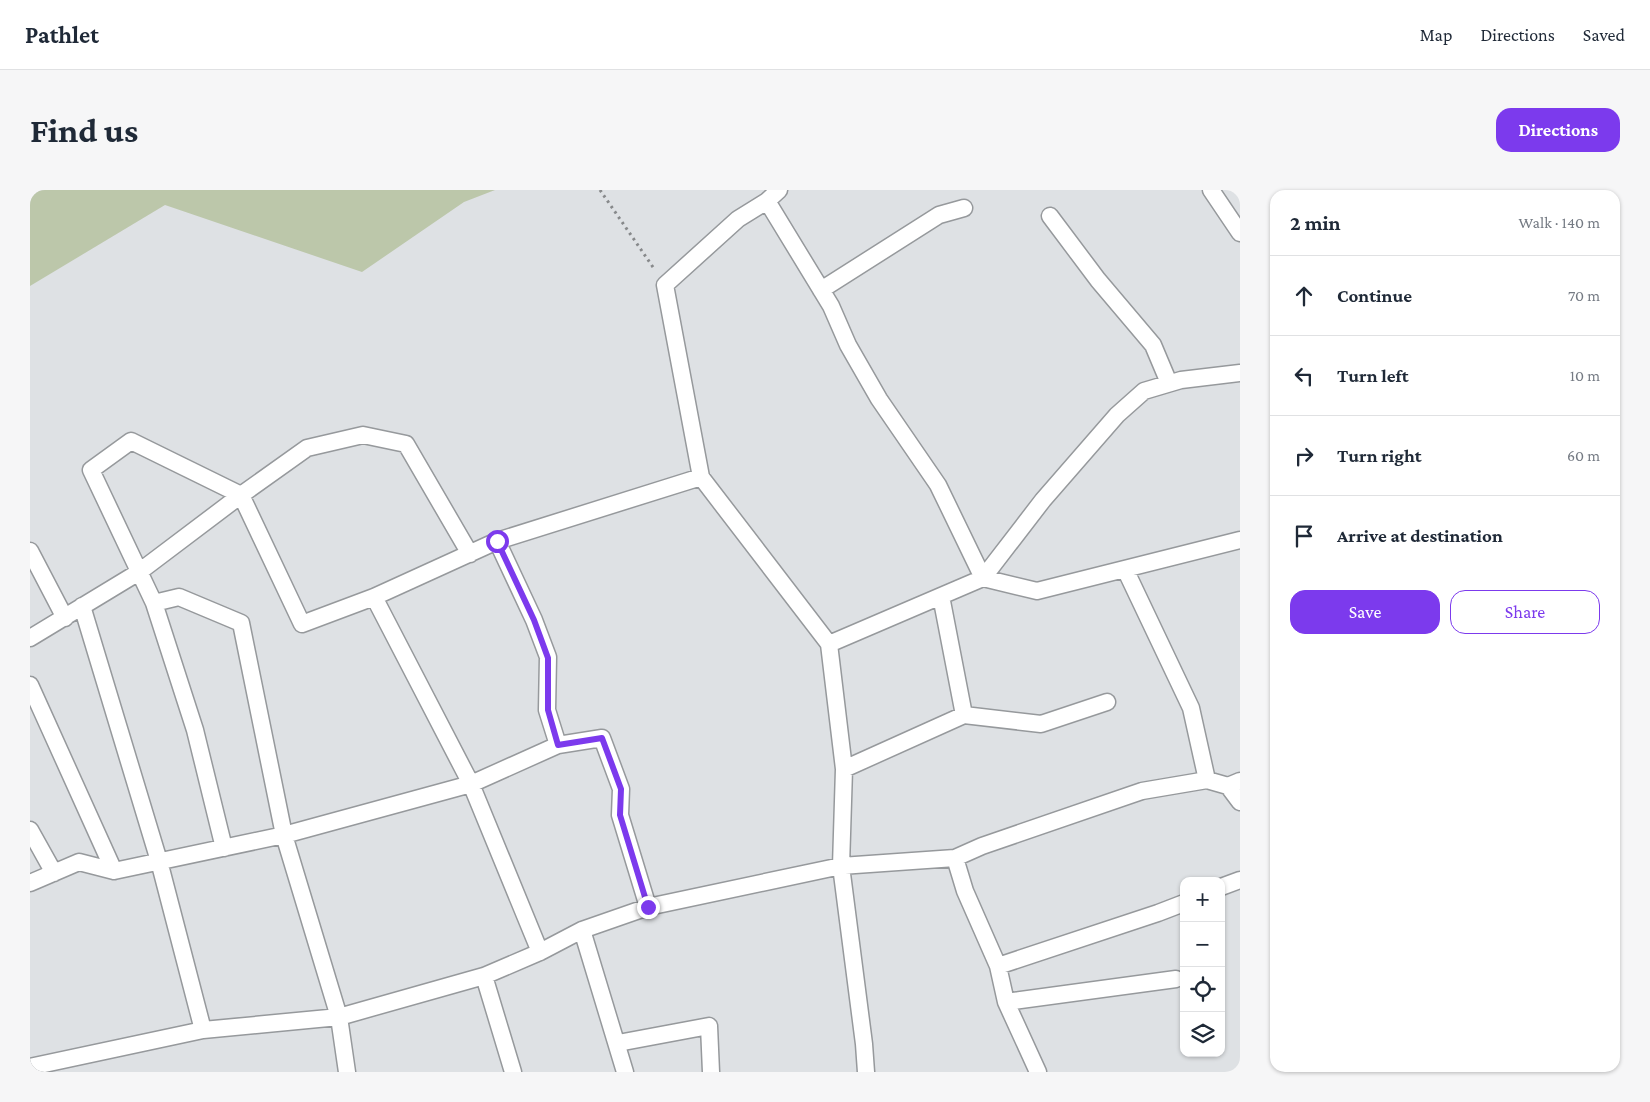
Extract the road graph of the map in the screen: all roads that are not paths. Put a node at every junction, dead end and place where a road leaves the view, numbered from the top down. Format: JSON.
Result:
{"nodes":[{"id":1,"x":1211,"y":190,"type":"edge"},
{"id":2,"x":773,"y":196,"type":"edge"},
{"id":3,"x":964,"y":208,"type":"dead end"},
{"id":4,"x":1050,"y":216,"type":"dead end"},
{"id":5,"x":1240,"y":233,"type":"edge"},
{"id":6,"x":822,"y":290,"type":"junction"},
{"id":7,"x":1240,"y":373,"type":"edge"},
{"id":8,"x":1170,"y":383,"type":"junction"},
{"id":9,"x":701,"y":477,"type":"junction"},
{"id":10,"x":241,"y":495,"type":"junction"},
{"id":11,"x":1240,"y":540,"type":"edge"},
{"id":12,"x":497,"y":541,"type":"junction"},
{"id":13,"x":30,"y":551,"type":"edge"},
{"id":14,"x":470,"y":554,"type":"junction"},
{"id":15,"x":1125,"y":569,"type":"junction"},
{"id":16,"x":139,"y":572,"type":"junction"},
{"id":17,"x":983,"y":578,"type":"junction"},
{"id":18,"x":941,"y":596,"type":"junction"},
{"id":19,"x":374,"y":597,"type":"junction"},
{"id":20,"x":154,"y":603,"type":"junction"},
{"id":21,"x":82,"y":606,"type":"junction"},
{"id":22,"x":65,"y":618,"type":"junction"},
{"id":23,"x":30,"y":638,"type":"edge"},
{"id":24,"x":829,"y":644,"type":"junction"},
{"id":25,"x":30,"y":685,"type":"edge"},
{"id":26,"x":1107,"y":702,"type":"dead end"},
{"id":27,"x":964,"y":715,"type":"junction"},
{"id":28,"x":558,"y":745,"type":"junction"},
{"id":29,"x":844,"y":769,"type":"junction"},
{"id":30,"x":1207,"y":780,"type":"junction"},
{"id":31,"x":1234,"y":783,"type":"edge"},
{"id":32,"x":471,"y":784,"type":"junction"},
{"id":33,"x":1240,"y":802,"type":"edge"},
{"id":34,"x":30,"y":830,"type":"edge"},
{"id":35,"x":284,"y":835,"type":"junction"},
{"id":36,"x":224,"y":848,"type":"junction"},
{"id":37,"x":955,"y":858,"type":"junction"},
{"id":38,"x":159,"y":861,"type":"junction"},
{"id":39,"x":841,"y":866,"type":"junction"},
{"id":40,"x":114,"y":871,"type":"junction"},
{"id":41,"x":54,"y":873,"type":"junction"},
{"id":42,"x":1240,"y":880,"type":"edge"},
{"id":43,"x":30,"y":883,"type":"edge"},
{"id":44,"x":1225,"y":886,"type":"edge"},
{"id":45,"x":1180,"y":905,"type":"edge"},
{"id":46,"x":648,"y":907,"type":"junction"},
{"id":47,"x":582,"y":930,"type":"junction"},
{"id":48,"x":540,"y":952,"type":"junction"},
{"id":49,"x":998,"y":966,"type":"junction"},
{"id":50,"x":484,"y":976,"type":"junction"},
{"id":51,"x":1176,"y":979,"type":"dead end"},
{"id":52,"x":1006,"y":1002,"type":"junction"},
{"id":53,"x":339,"y":1017,"type":"junction"},
{"id":54,"x":203,"y":1030,"type":"junction"},
{"id":55,"x":618,"y":1043,"type":"junction"},
{"id":56,"x":30,"y":1067,"type":"edge"},
{"id":57,"x":347,"y":1072,"type":"edge"},
{"id":58,"x":512,"y":1072,"type":"edge"},
{"id":59,"x":626,"y":1072,"type":"edge"},
{"id":60,"x":711,"y":1072,"type":"edge"},
{"id":61,"x":866,"y":1072,"type":"edge"},
{"id":62,"x":1038,"y":1072,"type":"edge"}],
"edges":[{"from":1,"to":5,"type":"street"},
{"from":2,"to":6,"type":"street"},
{"from":2,"to":9,"type":"street"},
{"from":3,"to":6,"type":"street"},
{"from":4,"to":8,"type":"street"},
{"from":6,"to":17,"type":"street"},
{"from":7,"to":8,"type":"street"},
{"from":8,"to":17,"type":"street"},
{"from":9,"to":12,"type":"street"},
{"from":9,"to":24,"type":"street"},
{"from":10,"to":14,"type":"street"},
{"from":10,"to":16,"type":"street"},
{"from":10,"to":16,"type":"street"},
{"from":10,"to":19,"type":"street"},
{"from":11,"to":15,"type":"street"},
{"from":12,"to":14,"type":"street"},
{"from":12,"to":28,"type":"street"},
{"from":13,"to":22,"type":"street"},
{"from":14,"to":19,"type":"street"},
{"from":15,"to":17,"type":"street"},
{"from":15,"to":30,"type":"street"},
{"from":16,"to":20,"type":"street"},
{"from":16,"to":21,"type":"street"},
{"from":17,"to":18,"type":"street"},
{"from":18,"to":24,"type":"street"},
{"from":18,"to":27,"type":"street"},
{"from":19,"to":32,"type":"street"},
{"from":20,"to":35,"type":"street"},
{"from":20,"to":36,"type":"street"},
{"from":21,"to":22,"type":"street"},
{"from":21,"to":38,"type":"street"},
{"from":22,"to":23,"type":"street"},
{"from":24,"to":29,"type":"street"},
{"from":25,"to":40,"type":"street"},
{"from":26,"to":27,"type":"street"},
{"from":27,"to":29,"type":"street"},
{"from":28,"to":32,"type":"street"},
{"from":28,"to":46,"type":"street"},
{"from":29,"to":39,"type":"street"},
{"from":30,"to":31,"type":"street"},
{"from":30,"to":37,"type":"street"},
{"from":31,"to":33,"type":"street"},
{"from":32,"to":35,"type":"street"},
{"from":32,"to":48,"type":"street"},
{"from":34,"to":41,"type":"street"},
{"from":35,"to":36,"type":"street"},
{"from":35,"to":53,"type":"street"},
{"from":36,"to":38,"type":"street"},
{"from":37,"to":39,"type":"street"},
{"from":37,"to":49,"type":"street"},
{"from":38,"to":40,"type":"street"},
{"from":38,"to":54,"type":"street"},
{"from":39,"to":46,"type":"street"},
{"from":39,"to":61,"type":"street"},
{"from":40,"to":41,"type":"street"},
{"from":41,"to":43,"type":"street"},
{"from":42,"to":44,"type":"street"},
{"from":45,"to":49,"type":"street"},
{"from":46,"to":47,"type":"street"},
{"from":47,"to":48,"type":"street"},
{"from":47,"to":55,"type":"street"},
{"from":48,"to":50,"type":"street"},
{"from":49,"to":52,"type":"street"},
{"from":50,"to":53,"type":"street"},
{"from":50,"to":58,"type":"street"},
{"from":51,"to":52,"type":"street"},
{"from":52,"to":62,"type":"street"},
{"from":53,"to":54,"type":"street"},
{"from":53,"to":57,"type":"street"},
{"from":54,"to":56,"type":"street"},
{"from":55,"to":59,"type":"street"},
{"from":55,"to":60,"type":"street"}]}
